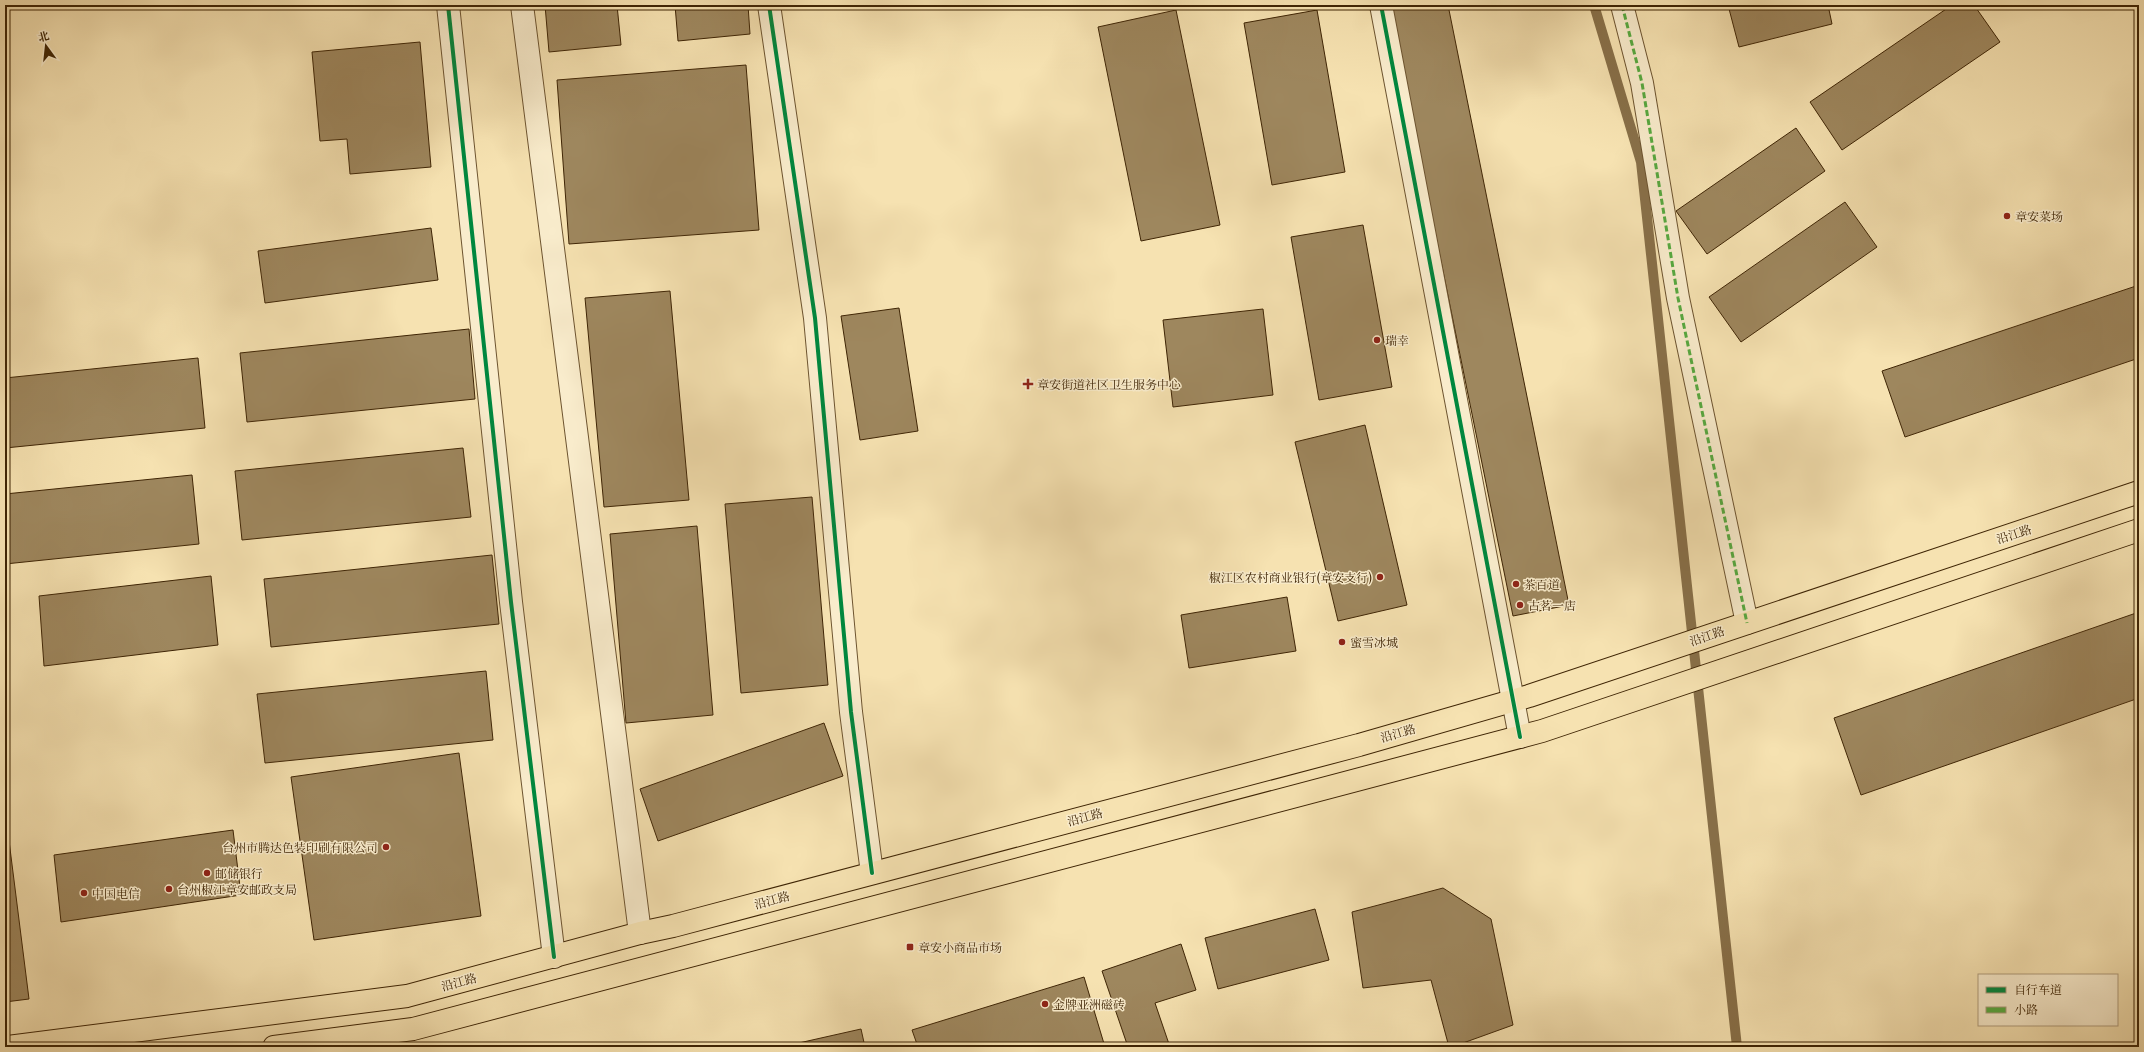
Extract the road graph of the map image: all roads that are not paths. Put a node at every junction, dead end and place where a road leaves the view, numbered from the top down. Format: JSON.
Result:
{"nodes":[{"id":1,"x":448,"y":5,"type":"edge"},
{"id":2,"x":522,"y":5,"type":"edge"},
{"id":3,"x":769,"y":5,"type":"edge"},
{"id":4,"x":1381,"y":5,"type":"edge"},
{"id":5,"x":1622,"y":5,"type":"edge"},
{"id":6,"x":2139,"y":492,"type":"edge"},
{"id":7,"x":2139,"y":530,"type":"edge"},
{"id":8,"x":1747,"y":623,"type":"junction"},
{"id":9,"x":1521,"y":698,"type":"junction"},
{"id":10,"x":1520,"y":737,"type":"junction"},
{"id":11,"x":872,"y":873,"type":"junction"},
{"id":12,"x":640,"y":933,"type":"junction"},
{"id":13,"x":554,"y":957,"type":"junction"},
{"id":14,"x":8,"y":1047,"type":"edge"},
{"id":15,"x":274,"y":1047,"type":"edge"}],
"edges":[{"from":1,"to":13,"type":"street"},
{"from":2,"to":12,"type":"street"},
{"from":3,"to":11,"type":"street"},
{"from":4,"to":9,"type":"street"},
{"from":5,"to":8,"type":"street"},
{"from":6,"to":8,"type":"main road","name":"沿江路"},
{"from":7,"to":10,"type":"main road"},
{"from":8,"to":9,"type":"main road","name":"沿江路"},
{"from":9,"to":10,"type":"street"},
{"from":9,"to":11,"type":"main road","name":"沿江路"},
{"from":10,"to":15,"type":"main road"},
{"from":11,"to":12,"type":"main road","name":"沿江路"},
{"from":12,"to":13,"type":"main road","name":"沿江路"},
{"from":13,"to":14,"type":"main road","name":"沿江路"}]}
